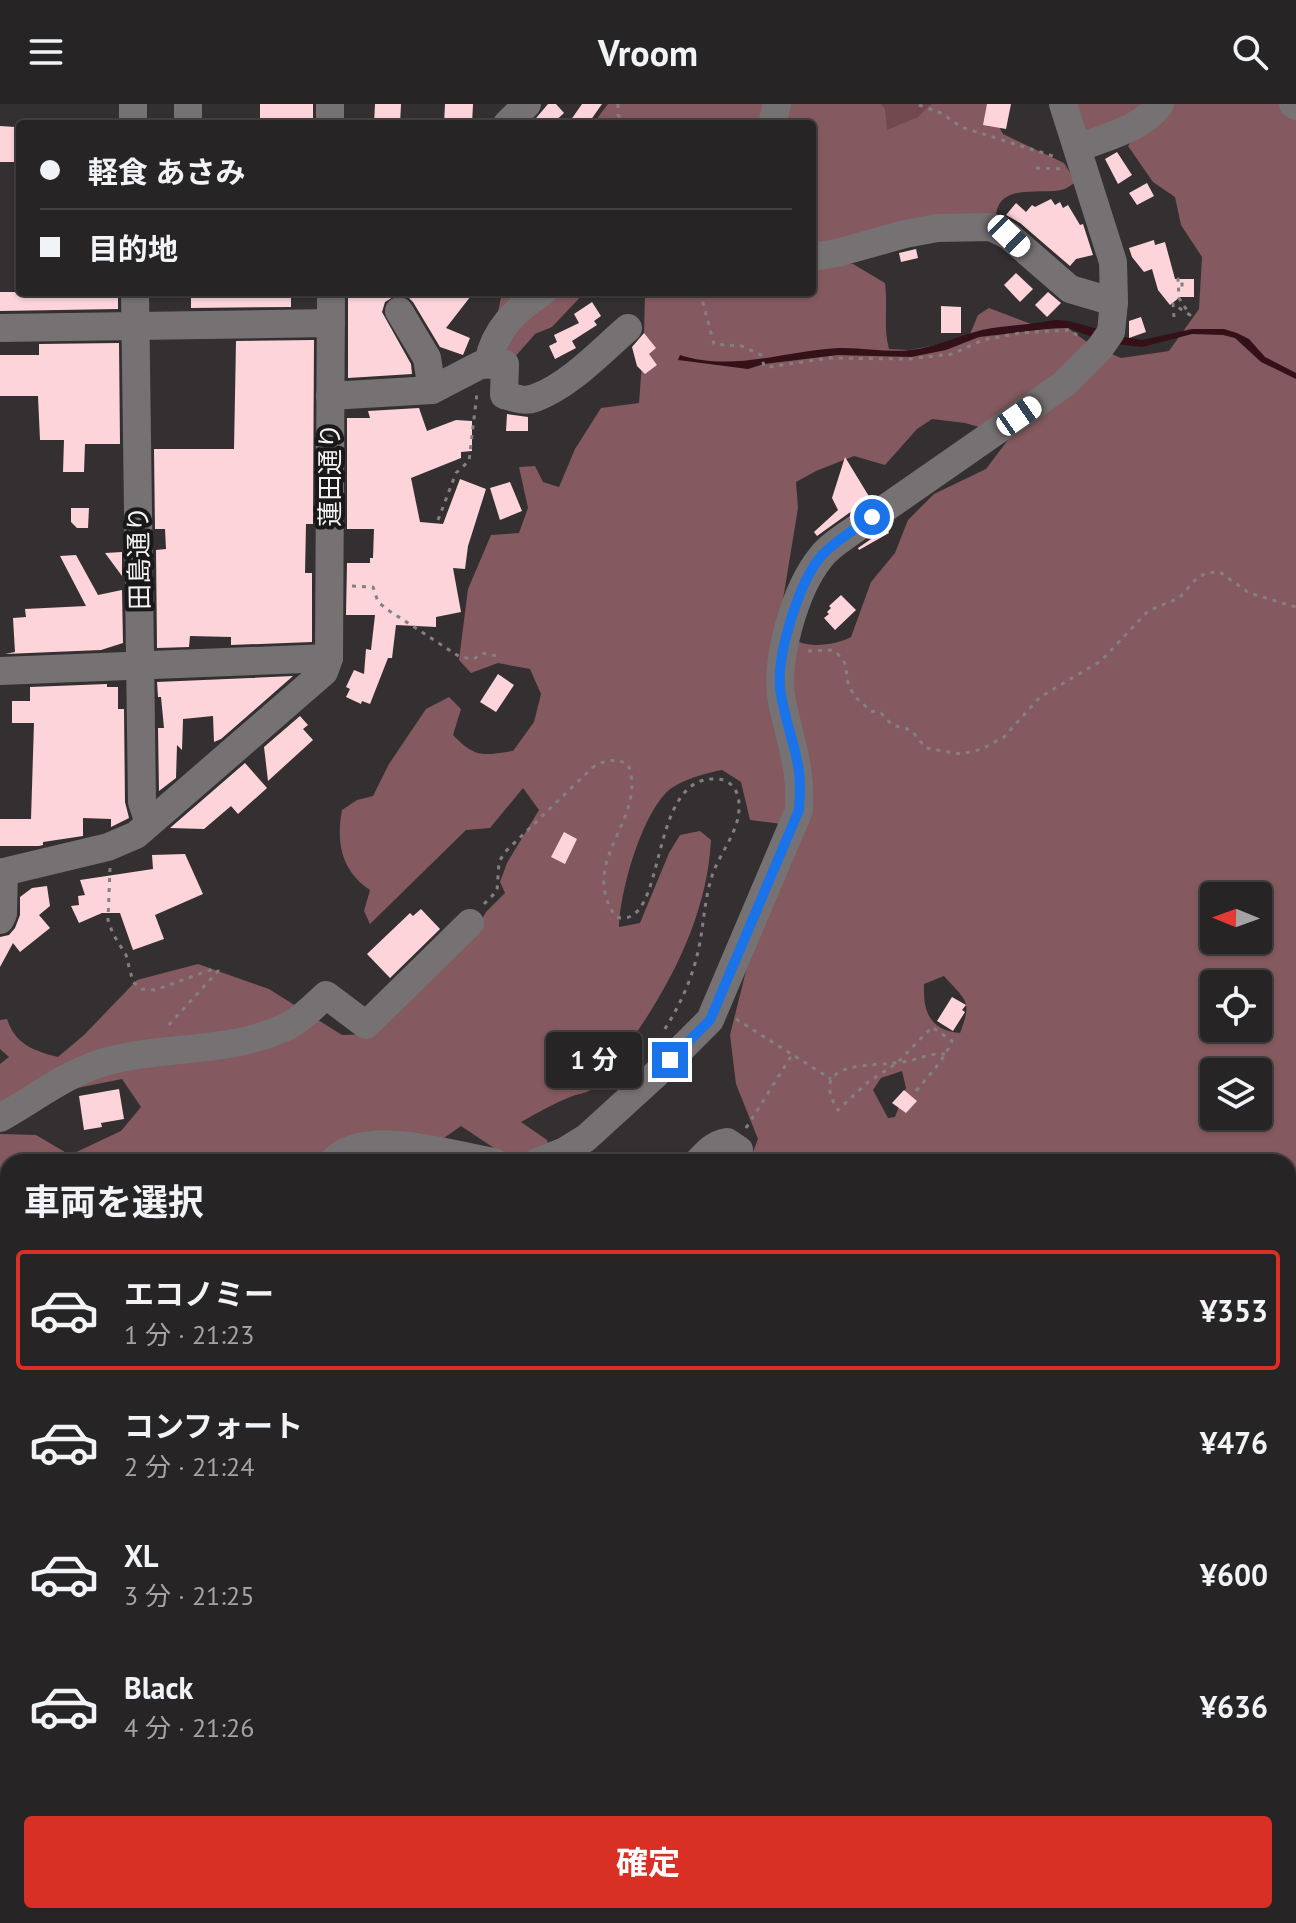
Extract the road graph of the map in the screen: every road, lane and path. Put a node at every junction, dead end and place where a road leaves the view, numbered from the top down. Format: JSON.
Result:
{"nodes":[{"id":1,"x":527,"y":104,"type":"edge"},
{"id":2,"x":1063,"y":104,"type":"edge"},
{"id":3,"x":1160,"y":104,"type":"edge"},
{"id":4,"x":919,"y":105,"type":"edge"},
{"id":5,"x":511,"y":120,"type":"edge"},
{"id":6,"x":1066,"y":158,"type":"junction"},
{"id":7,"x":1036,"y":168,"type":"dead end"},
{"id":8,"x":816,"y":256,"type":"edge"},
{"id":9,"x":1182,"y":289,"type":"dead end"},
{"id":10,"x":135,"y":296,"type":"edge"},
{"id":11,"x":331,"y":296,"type":"edge"},
{"id":12,"x":537,"y":296,"type":"edge"},
{"id":13,"x":701,"y":296,"type":"edge"},
{"id":14,"x":1114,"y":302,"type":"junction"},
{"id":15,"x":399,"y":311,"type":"dead end"},
{"id":16,"x":1174,"y":317,"type":"dead end"},
{"id":17,"x":331,"y":323,"type":"junction"},
{"id":18,"x":136,"y":326,"type":"junction"},
{"id":19,"x":0,"y":328,"type":"edge"},
{"id":20,"x":628,"y":328,"type":"dead end"},
{"id":21,"x":1082,"y":339,"type":"dead end"},
{"id":22,"x":479,"y":367,"type":"junction"},
{"id":23,"x":432,"y":390,"type":"junction"},
{"id":24,"x":351,"y":395,"type":"junction"},
{"id":25,"x":438,"y":520,"type":"dead end"},
{"id":26,"x":329,"y":586,"type":"junction"},
{"id":27,"x":1296,"y":607,"type":"edge"},
{"id":28,"x":497,"y":656,"type":"dead end"},
{"id":29,"x":329,"y":658,"type":"junction"},
{"id":30,"x":140,"y":665,"type":"junction"},
{"id":31,"x":780,"y":670,"type":"junction"},
{"id":32,"x":0,"y":671,"type":"edge"},
{"id":33,"x":149,"y":823,"type":"junction"},
{"id":34,"x":108,"y":847,"type":"junction"},
{"id":35,"x":2,"y":872,"type":"edge"},
{"id":36,"x":0,"y":920,"type":"edge"},
{"id":37,"x":470,"y":923,"type":"joint"},
{"id":38,"x":716,"y":1006,"type":"junction"},
{"id":39,"x":656,"y":1043,"type":"dead end"},
{"id":40,"x":148,"y":1054,"type":"junction"},
{"id":41,"x":945,"y":1054,"type":"junction"},
{"id":42,"x":792,"y":1055,"type":"junction"},
{"id":43,"x":897,"y":1063,"type":"junction"},
{"id":44,"x":831,"y":1079,"type":"junction"},
{"id":45,"x":916,"y":1091,"type":"dead end"},
{"id":46,"x":0,"y":1118,"type":"edge"},
{"id":47,"x":342,"y":1154,"type":"edge"},
{"id":48,"x":449,"y":1154,"type":"edge"},
{"id":49,"x":557,"y":1154,"type":"edge"},
{"id":50,"x":707,"y":1154,"type":"edge"},
{"id":51,"x":736,"y":1154,"type":"edge"}],
"edges":[{"from":1,"to":5,"type":"street"},
{"from":2,"to":6,"type":"street"},
{"from":3,"to":6,"type":"street"},
{"from":4,"to":6,"type":"path"},
{"from":6,"to":7,"type":"path"},
{"from":6,"to":14,"type":"street"},
{"from":8,"to":14,"type":"street"},
{"from":9,"to":16,"type":"path"},
{"from":10,"to":18,"type":"street","name":"田島通り"},
{"from":11,"to":17,"type":"street","name":"蓮田通り"},
{"from":12,"to":22,"type":"street"},
{"from":13,"to":21,"type":"path"},
{"from":14,"to":31,"type":"street"},
{"from":15,"to":23,"type":"street"},
{"from":17,"to":18,"type":"street"},
{"from":17,"to":24,"type":"street","name":"蓮田通り"},
{"from":18,"to":19,"type":"street"},
{"from":18,"to":30,"type":"street","name":"田島通り"},
{"from":20,"to":22,"type":"street"},
{"from":22,"to":23,"type":"street"},
{"from":22,"to":25,"type":"path"},
{"from":23,"to":24,"type":"street"},
{"from":24,"to":26,"type":"street","name":"蓮田通り"},
{"from":26,"to":28,"type":"path"},
{"from":26,"to":29,"type":"street","name":"蓮田通り"},
{"from":27,"to":31,"type":"path"},
{"from":29,"to":30,"type":"street"},
{"from":29,"to":33,"type":"street"},
{"from":30,"to":32,"type":"street"},
{"from":30,"to":33,"type":"street","name":"田島通り"},
{"from":31,"to":38,"type":"street"},
{"from":33,"to":34,"type":"street"},
{"from":34,"to":35,"type":"street"},
{"from":34,"to":40,"type":"path"},
{"from":35,"to":36,"type":"street"},
{"from":37,"to":39,"type":"path"},
{"from":37,"to":40,"type":"street"},
{"from":38,"to":42,"type":"path"},
{"from":38,"to":49,"type":"street"},
{"from":40,"to":46,"type":"street"},
{"from":41,"to":43,"type":"path"},
{"from":41,"to":43,"type":"path"},
{"from":41,"to":45,"type":"path"},
{"from":42,"to":44,"type":"path"},
{"from":42,"to":51,"type":"path"},
{"from":43,"to":44,"type":"path"},
{"from":43,"to":44,"type":"path"},
{"from":47,"to":48,"type":"street"},
{"from":50,"to":51,"type":"street"}]}
